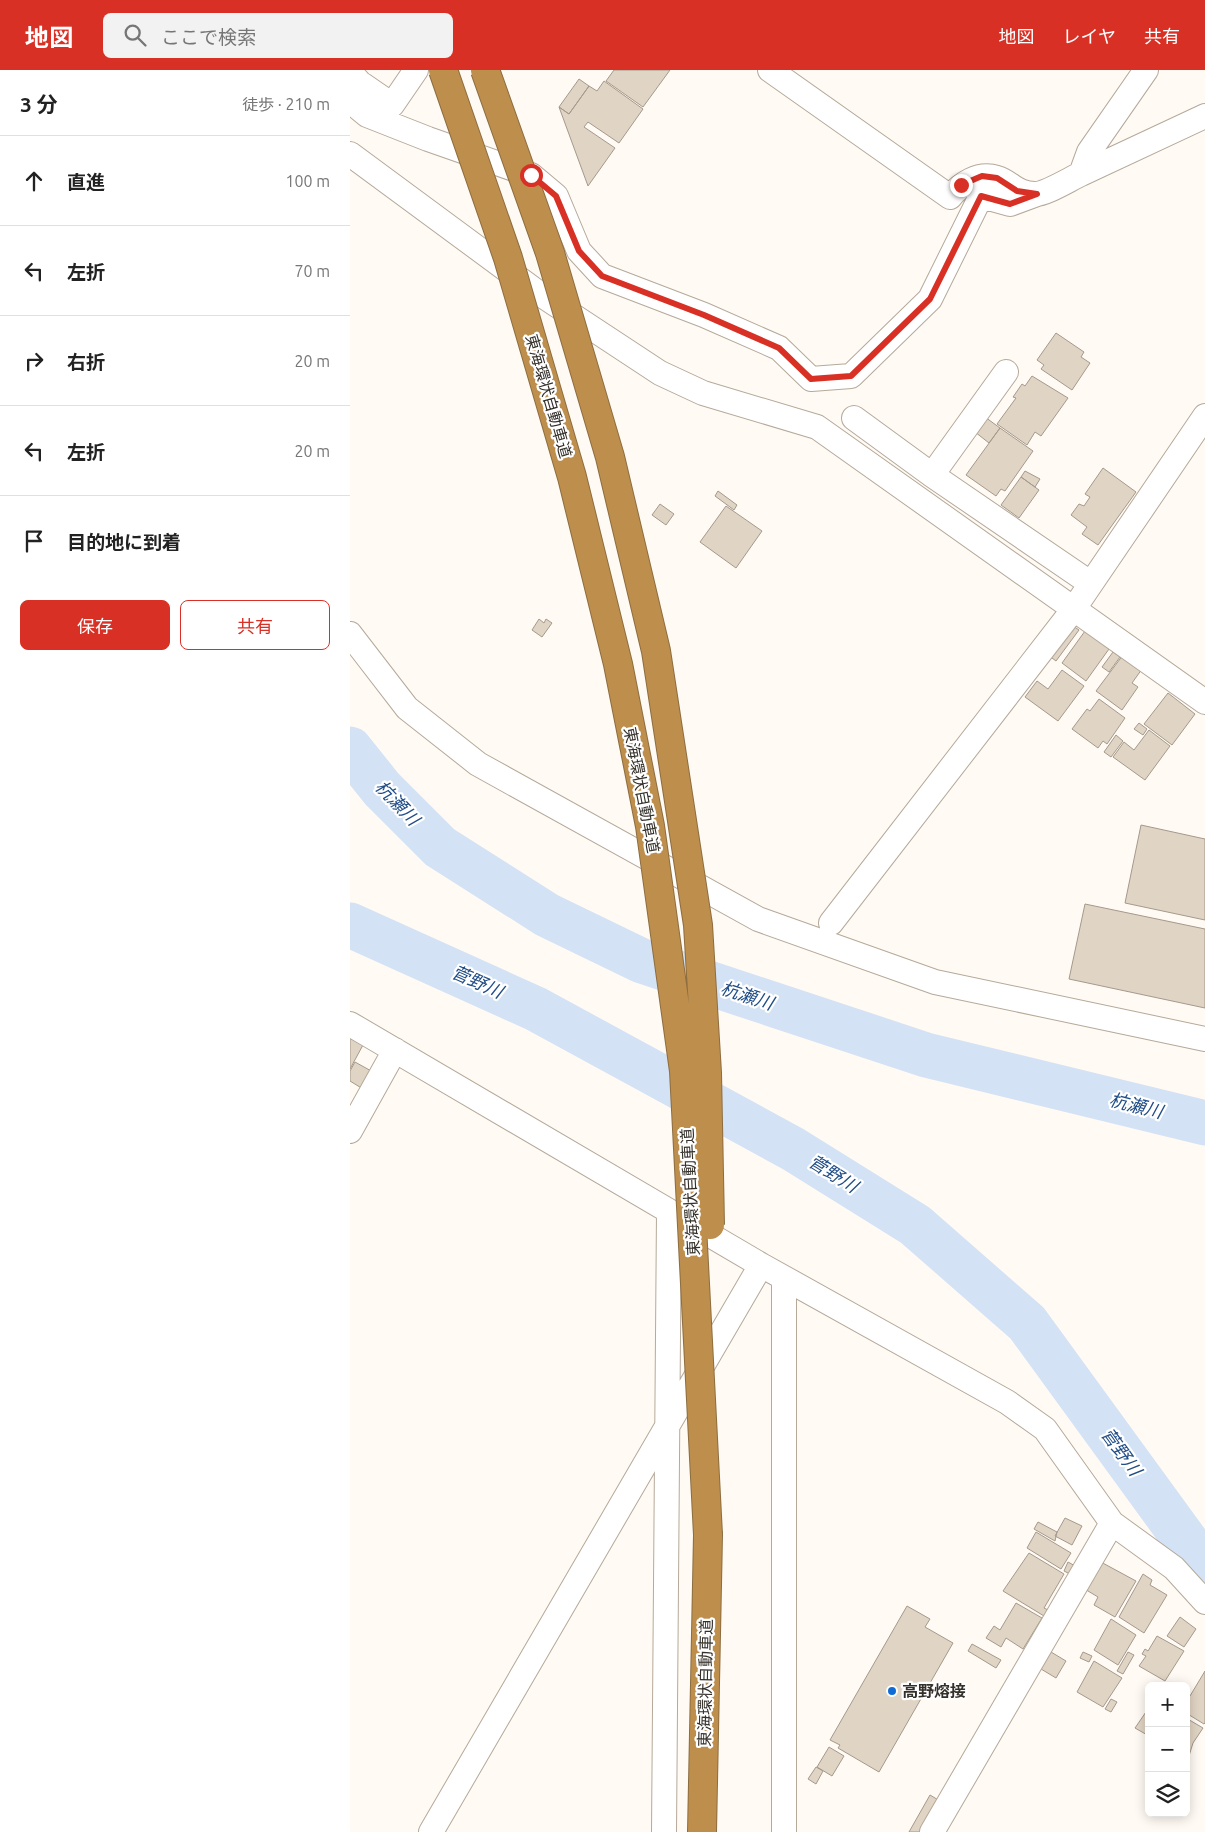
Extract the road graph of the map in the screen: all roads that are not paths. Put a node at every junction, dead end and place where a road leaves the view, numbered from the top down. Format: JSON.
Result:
{"nodes":[{"id":1,"x":416,"y":70,"type":"edge"},
{"id":2,"x":443,"y":70,"type":"edge"},
{"id":3,"x":485,"y":70,"type":"edge"},
{"id":4,"x":1146,"y":70,"type":"edge"},
{"id":5,"x":350,"y":72,"type":"edge"},
{"id":6,"x":776,"y":72,"type":"edge"},
{"id":7,"x":350,"y":101,"type":"edge"},
{"id":8,"x":1205,"y":116,"type":"edge"},
{"id":9,"x":350,"y":154,"type":"edge"},
{"id":10,"x":1081,"y":174,"type":"junction"},
{"id":11,"x":1037,"y":194,"type":"junction"},
{"id":12,"x":1006,"y":372,"type":"dead end"},
{"id":13,"x":1205,"y":416,"type":"edge"},
{"id":14,"x":854,"y":418,"type":"dead end"},
{"id":15,"x":932,"y":475,"type":"junction"},
{"id":16,"x":1090,"y":583,"type":"junction"},
{"id":17,"x":1072,"y":610,"type":"junction"},
{"id":18,"x":350,"y":634,"type":"edge"},
{"id":19,"x":1205,"y":702,"type":"edge"},
{"id":20,"x":831,"y":923,"type":"dead end"},
{"id":21,"x":350,"y":1024,"type":"edge"},
{"id":22,"x":1205,"y":1039,"type":"edge"},
{"id":23,"x":396,"y":1050,"type":"junction"},
{"id":24,"x":350,"y":1130,"type":"edge"},
{"id":25,"x":669,"y":1212,"type":"junction"},
{"id":26,"x":761,"y":1265,"type":"junction"},
{"id":27,"x":784,"y":1279,"type":"junction"},
{"id":28,"x":667,"y":1427,"type":"junction"},
{"id":29,"x":1112,"y":1523,"type":"junction"},
{"id":30,"x":708,"y":1535,"type":"junction"},
{"id":31,"x":1205,"y":1602,"type":"edge"},
{"id":32,"x":431,"y":1832,"type":"edge"},
{"id":33,"x":664,"y":1832,"type":"edge"},
{"id":34,"x":702,"y":1832,"type":"edge"},
{"id":35,"x":784,"y":1832,"type":"edge"},
{"id":36,"x":932,"y":1832,"type":"edge"}],
"edges":[{"from":1,"to":5,"type":"street"},
{"from":2,"to":30,"type":"highway","name":"東海環状自動車道","bridge":true},
{"from":3,"to":30,"type":"highway","name":"東海環状自動車道","bridge":true},
{"from":4,"to":10,"type":"street"},
{"from":6,"to":11,"type":"street"},
{"from":7,"to":11,"type":"street"},
{"from":8,"to":10,"type":"street"},
{"from":9,"to":17,"type":"street"},
{"from":10,"to":11,"type":"street"},
{"from":12,"to":15,"type":"street"},
{"from":13,"to":16,"type":"street"},
{"from":14,"to":15,"type":"street"},
{"from":15,"to":16,"type":"street"},
{"from":16,"to":17,"type":"street"},
{"from":17,"to":19,"type":"street"},
{"from":17,"to":20,"type":"street"},
{"from":18,"to":22,"type":"street"},
{"from":21,"to":23,"type":"street"},
{"from":23,"to":24,"type":"street"},
{"from":23,"to":25,"type":"street"},
{"from":25,"to":26,"type":"street"},
{"from":25,"to":28,"type":"street"},
{"from":26,"to":27,"type":"street"},
{"from":26,"to":28,"type":"street"},
{"from":27,"to":29,"type":"street"},
{"from":27,"to":35,"type":"street"},
{"from":28,"to":32,"type":"street"},
{"from":28,"to":33,"type":"street"},
{"from":29,"to":31,"type":"street"},
{"from":29,"to":36,"type":"street"},
{"from":30,"to":34,"type":"highway","name":"東海環状自動車道"}]}
